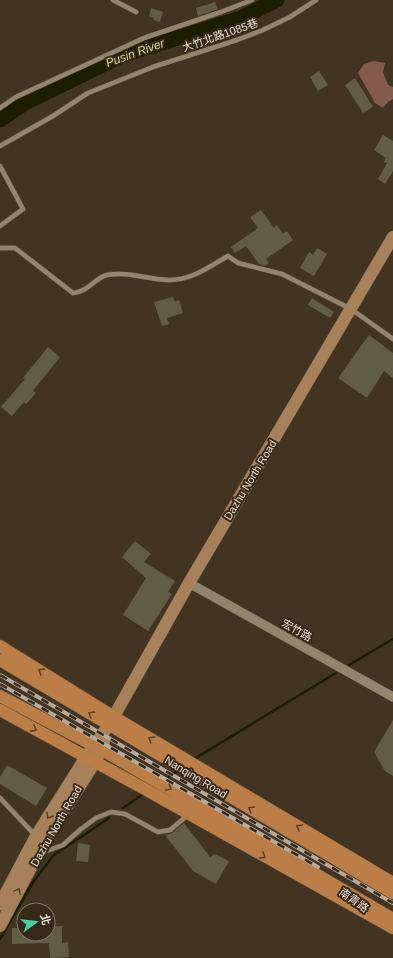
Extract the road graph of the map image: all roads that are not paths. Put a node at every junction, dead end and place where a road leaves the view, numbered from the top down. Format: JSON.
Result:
{"nodes":[{"id":1,"x":113,"y":0,"type":"edge"},
{"id":2,"x":252,"y":0,"type":"edge"},
{"id":3,"x":316,"y":0,"type":"edge"},
{"id":4,"x":136,"y":12,"type":"dead end"},
{"id":5,"x":0,"y":108,"type":"edge"},
{"id":6,"x":0,"y":146,"type":"edge"},
{"id":7,"x":0,"y":166,"type":"edge"},
{"id":8,"x":0,"y":226,"type":"edge"},
{"id":9,"x":393,"y":237,"type":"edge"},
{"id":10,"x":0,"y":248,"type":"edge"},
{"id":11,"x":351,"y":309,"type":"junction"},
{"id":12,"x":393,"y":339,"type":"edge"},
{"id":13,"x":189,"y":584,"type":"junction"},
{"id":14,"x":0,"y":646,"type":"edge"},
{"id":15,"x":0,"y":660,"type":"edge"},
{"id":16,"x":0,"y":696,"type":"edge"},
{"id":17,"x":393,"y":697,"type":"edge"},
{"id":18,"x":0,"y":710,"type":"edge"},
{"id":19,"x":111,"y":721,"type":"junction"},
{"id":20,"x":98,"y":747,"type":"junction"},
{"id":21,"x":90,"y":760,"type":"junction"},
{"id":22,"x":0,"y":798,"type":"edge"},
{"id":23,"x":189,"y":814,"type":"junction"},
{"id":24,"x":41,"y":839,"type":"junction"},
{"id":25,"x":39,"y":854,"type":"junction"},
{"id":26,"x":329,"y":855,"type":"junction"},
{"id":27,"x":315,"y":873,"type":"junction"},
{"id":28,"x":393,"y":884,"type":"edge"},
{"id":29,"x":393,"y":893,"type":"edge"},
{"id":30,"x":0,"y":904,"type":"edge"},
{"id":31,"x":393,"y":920,"type":"edge"},
{"id":32,"x":0,"y":926,"type":"edge"},
{"id":33,"x":393,"y":928,"type":"edge"}],
"edges":[{"from":1,"to":4,"type":"lane"},
{"from":2,"to":5,"type":"lane"},
{"from":3,"to":6,"type":"lane","name":"大竹北路1085巷"},
{"from":7,"to":8,"type":"lane"},
{"from":9,"to":11,"type":"street","name":"Dazhu North Road"},
{"from":10,"to":11,"type":"lane"},
{"from":11,"to":12,"type":"lane"},
{"from":11,"to":13,"type":"street","name":"Dazhu North Road"},
{"from":13,"to":17,"type":"street","name":"宏竹路"},
{"from":13,"to":19,"type":"street","name":"Dazhu North Road"},
{"from":19,"to":14,"type":"main road","one_way":true},
{"from":19,"to":15,"type":"main road","name":"Nanqing Road","one_way":true},
{"from":16,"to":20,"type":"main road","name":"Nanqing Road"},
{"from":18,"to":21,"type":"main road","one_way":true},
{"from":19,"to":20,"type":"street","name":"Dazhu North Road"},
{"from":26,"to":19,"type":"main road","name":"Nanqing Road","one_way":true},
{"from":28,"to":19,"type":"main road","one_way":true},
{"from":20,"to":21,"type":"street","name":"Dazhu North Road"},
{"from":20,"to":27,"type":"main road","name":"Nanqing Road","one_way":true},
{"from":21,"to":23,"type":"main road"},
{"from":21,"to":24,"type":"street","name":"Dazhu North Road"},
{"from":22,"to":24,"type":"lane"},
{"from":23,"to":25,"type":"lane"},
{"from":23,"to":33,"type":"main road","one_way":true},
{"from":24,"to":25,"type":"street","name":"Dazhu North Road"},
{"from":24,"to":30,"type":"street","name":"Dazhu North Road"},
{"from":32,"to":25,"type":"street","name":"Dazhu North Road","one_way":true},
{"from":26,"to":28,"type":"main road"},
{"from":26,"to":29,"type":"main road","name":"Nanqing Road"},
{"from":27,"to":31,"type":"main road","name":"Nanqing Road"},
{"from":27,"to":33,"type":"main road","name":"南青路"}]}
